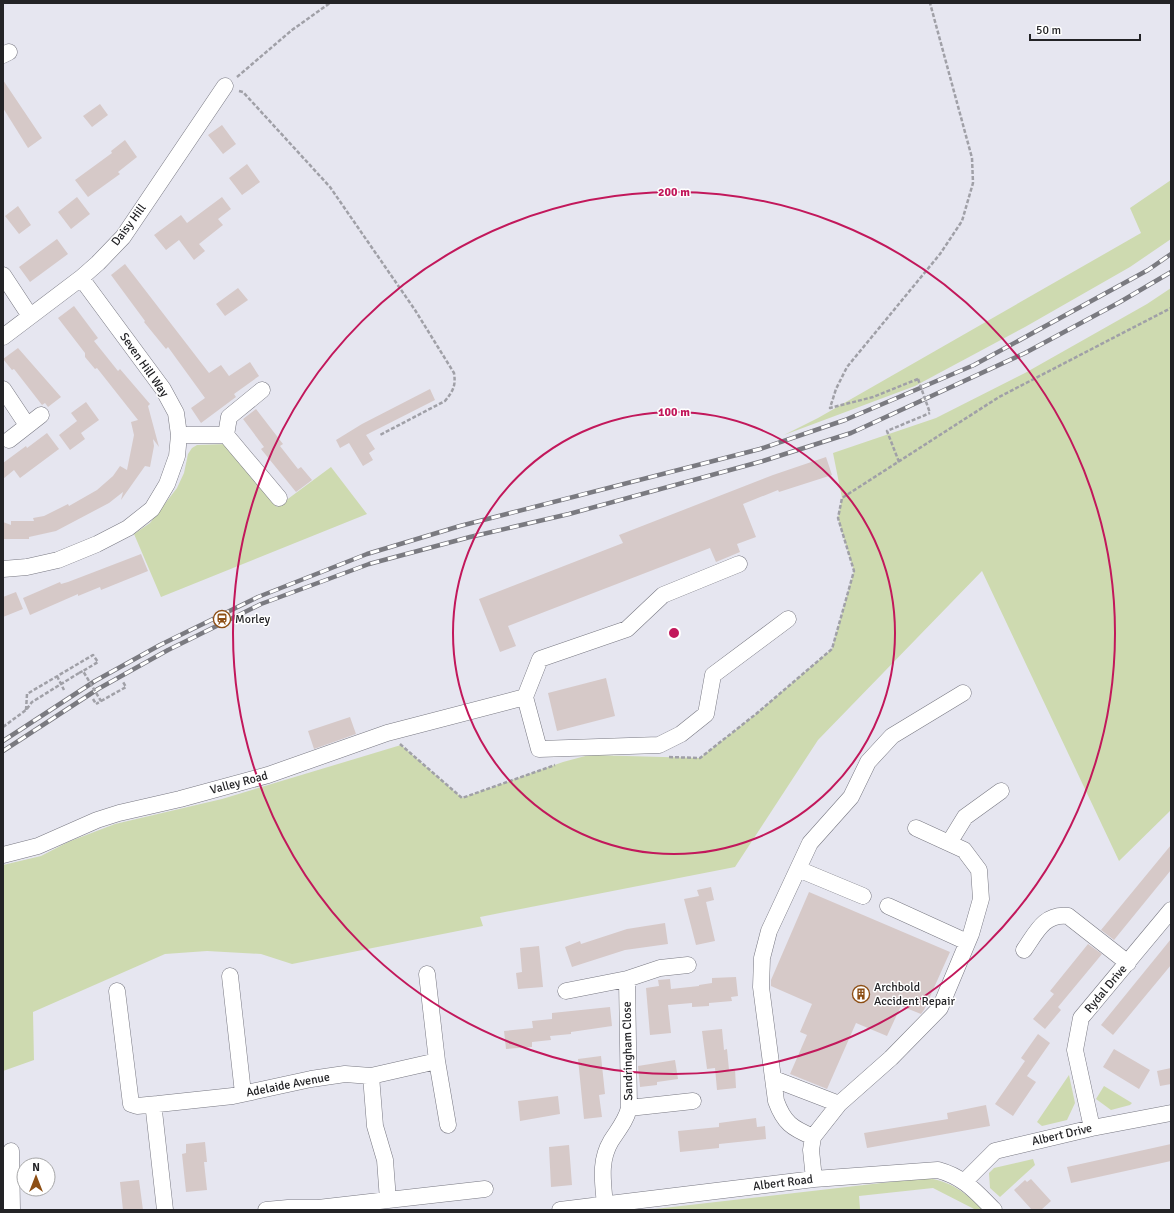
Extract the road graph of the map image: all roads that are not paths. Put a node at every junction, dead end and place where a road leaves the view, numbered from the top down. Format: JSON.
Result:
{"nodes":[{"id":1,"x":225,"y":86,"type":"road end"},
{"id":2,"x":3,"y":275,"type":"edge"},
{"id":3,"x":81,"y":278,"type":"junction"},
{"id":4,"x":30,"y":316,"type":"junction"},
{"id":5,"x":3,"y":337,"type":"edge"},
{"id":6,"x":3,"y":389,"type":"edge"},
{"id":7,"x":262,"y":390,"type":"dead end"},
{"id":8,"x":41,"y":415,"type":"dead end"},
{"id":9,"x":27,"y":425,"type":"junction"},
{"id":10,"x":226,"y":434,"type":"junction"},
{"id":11,"x":180,"y":435,"type":"junction"},
{"id":12,"x":9,"y":440,"type":"dead end"},
{"id":13,"x":279,"y":498,"type":"dead end"},
{"id":14,"x":739,"y":564,"type":"dead end"},
{"id":15,"x":3,"y":569,"type":"edge"},
{"id":16,"x":788,"y":619,"type":"dead end"},
{"id":17,"x":963,"y":693,"type":"dead end"},
{"id":18,"x":525,"y":697,"type":"junction"},
{"id":19,"x":1001,"y":791,"type":"dead end"},
{"id":20,"x":916,"y":828,"type":"dead end"},
{"id":21,"x":948,"y":843,"type":"junction"},
{"id":22,"x":3,"y":855,"type":"edge"},
{"id":23,"x":798,"y":869,"type":"junction"},
{"id":24,"x":863,"y":896,"type":"dead end"},
{"id":25,"x":888,"y":906,"type":"dead end"},
{"id":26,"x":1171,"y":910,"type":"edge"},
{"id":27,"x":967,"y":942,"type":"junction"},
{"id":28,"x":1024,"y":950,"type":"dead end"},
{"id":29,"x":1128,"y":963,"type":"junction"},
{"id":30,"x":688,"y":965,"type":"dead end"},
{"id":31,"x":427,"y":974,"type":"dead end"},
{"id":32,"x":230,"y":976,"type":"dead end"},
{"id":33,"x":626,"y":979,"type":"junction"},
{"id":34,"x":117,"y":991,"type":"dead end"},
{"id":35,"x":566,"y":991,"type":"dead end"},
{"id":36,"x":437,"y":1060,"type":"junction"},
{"id":37,"x":371,"y":1076,"type":"junction"},
{"id":38,"x":774,"y":1079,"type":"junction"},
{"id":39,"x":243,"y":1093,"type":"junction"},
{"id":40,"x":693,"y":1101,"type":"dead end"},
{"id":41,"x":158,"y":1104,"type":"junction"},
{"id":42,"x":839,"y":1104,"type":"junction"},
{"id":43,"x":629,"y":1108,"type":"junction"},
{"id":44,"x":1171,"y":1113,"type":"edge"},
{"id":45,"x":448,"y":1125,"type":"dead end"},
{"id":46,"x":1092,"y":1128,"type":"junction"},
{"id":47,"x":813,"y":1137,"type":"junction"},
{"id":48,"x":11,"y":1151,"type":"dead end"},
{"id":49,"x":814,"y":1179,"type":"junction"},
{"id":50,"x":965,"y":1181,"type":"junction"},
{"id":51,"x":485,"y":1188,"type":"dead end"},
{"id":52,"x":388,"y":1200,"type":"junction"},
{"id":53,"x":605,"y":1204,"type":"junction"},
{"id":54,"x":12,"y":1210,"type":"edge"},
{"id":55,"x":165,"y":1210,"type":"edge"},
{"id":56,"x":266,"y":1210,"type":"edge"},
{"id":57,"x":560,"y":1210,"type":"edge"},
{"id":58,"x":994,"y":1210,"type":"edge"}],
"edges":[{"from":1,"to":3,"type":"street","name":"Daisy Hill"},
{"from":2,"to":4,"type":"street"},
{"from":3,"to":4,"type":"street","name":"Daisy Hill"},
{"from":3,"to":11,"type":"street","name":"Seven Hill Way"},
{"from":4,"to":5,"type":"street","name":"Daisy Hill"},
{"from":6,"to":9,"type":"street"},
{"from":7,"to":10,"type":"street"},
{"from":8,"to":9,"type":"street"},
{"from":9,"to":12,"type":"street"},
{"from":10,"to":11,"type":"street"},
{"from":10,"to":13,"type":"street"},
{"from":11,"to":15,"type":"street","name":"Seven Hill Way"},
{"from":14,"to":18,"type":"street"},
{"from":16,"to":18,"type":"street"},
{"from":17,"to":23,"type":"street"},
{"from":18,"to":22,"type":"street","name":"Valley Road"},
{"from":19,"to":21,"type":"street"},
{"from":20,"to":21,"type":"street"},
{"from":21,"to":27,"type":"street"},
{"from":23,"to":24,"type":"street"},
{"from":23,"to":38,"type":"street"},
{"from":25,"to":27,"type":"street"},
{"from":26,"to":29,"type":"street","name":"Rydal Drive"},
{"from":27,"to":42,"type":"street"},
{"from":28,"to":29,"type":"street"},
{"from":29,"to":46,"type":"street","name":"Rydal Drive"},
{"from":30,"to":33,"type":"street"},
{"from":31,"to":36,"type":"street"},
{"from":32,"to":39,"type":"street"},
{"from":33,"to":35,"type":"street"},
{"from":33,"to":43,"type":"street","name":"Sandringham Close"},
{"from":34,"to":41,"type":"street","name":"Adelaide Avenue"},
{"from":36,"to":37,"type":"street","name":"Adelaide Avenue"},
{"from":36,"to":45,"type":"street"},
{"from":37,"to":39,"type":"street","name":"Adelaide Avenue"},
{"from":37,"to":52,"type":"street"},
{"from":38,"to":42,"type":"street"},
{"from":38,"to":47,"type":"street"},
{"from":39,"to":41,"type":"street","name":"Adelaide Avenue"},
{"from":40,"to":43,"type":"street"},
{"from":41,"to":55,"type":"street"},
{"from":42,"to":47,"type":"street"},
{"from":43,"to":53,"type":"street","name":"Sandringham Close"},
{"from":44,"to":46,"type":"street","name":"Albert Drive"},
{"from":46,"to":50,"type":"street","name":"Albert Drive"},
{"from":47,"to":49,"type":"street"},
{"from":48,"to":54,"type":"street"},
{"from":49,"to":50,"type":"street","name":"Albert Road"},
{"from":49,"to":53,"type":"street","name":"Albert Road"},
{"from":50,"to":58,"type":"street","name":"Albert Road"},
{"from":51,"to":52,"type":"street"},
{"from":52,"to":56,"type":"street"},
{"from":53,"to":57,"type":"street","name":"Albert Road"}]}
